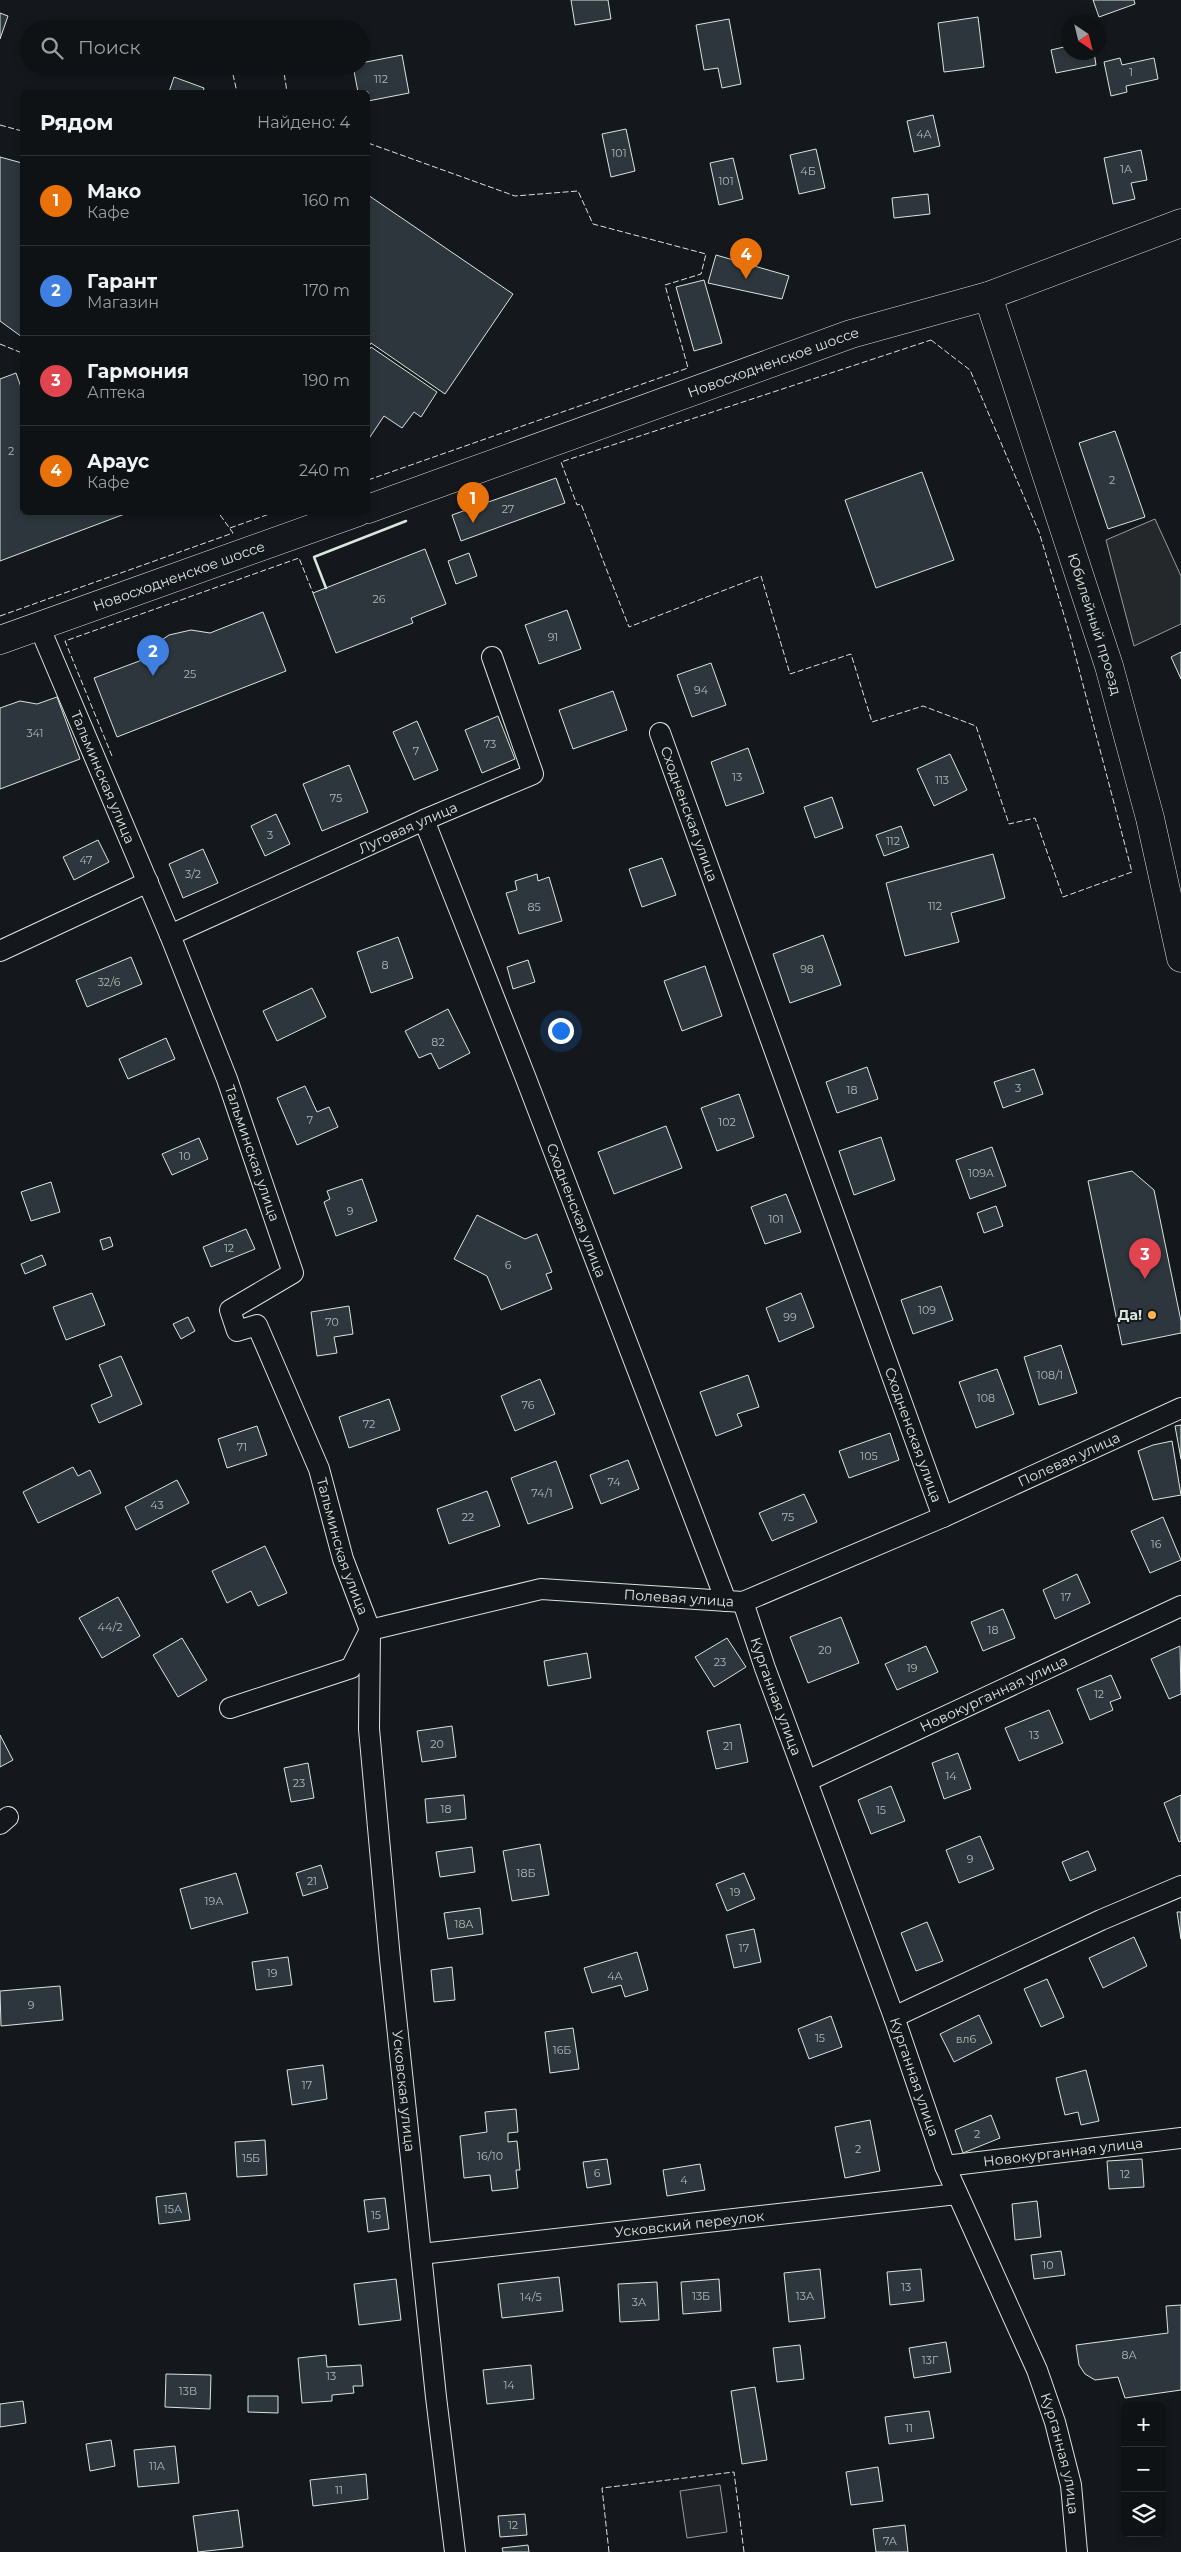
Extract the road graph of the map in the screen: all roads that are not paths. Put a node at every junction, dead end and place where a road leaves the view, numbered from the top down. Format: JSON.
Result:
{"nodes":[{"id":1,"x":1181,"y":223,"type":"edge"},
{"id":2,"x":988,"y":296,"type":"junction"},
{"id":3,"x":370,"y":508,"type":"edge"},
{"id":4,"x":350,"y":515,"type":"edge"},
{"id":5,"x":39,"y":626,"type":"junction"},
{"id":6,"x":0,"y":640,"type":"edge"},
{"id":7,"x":492,"y":657,"type":"dead end"},
{"id":8,"x":660,"y":733,"type":"dead end"},
{"id":9,"x":424,"y":820,"type":"junction"},
{"id":10,"x":148,"y":882,"type":"junction"},
{"id":11,"x":170,"y":935,"type":"junction"},
{"id":12,"x":0,"y":951,"type":"edge"},
{"id":13,"x":1181,"y":958,"type":"edge"},
{"id":14,"x":1181,"y":1408,"type":"edge"},
{"id":15,"x":943,"y":1517,"type":"junction"},
{"id":16,"x":735,"y":1601,"type":"junction"},
{"id":17,"x":1181,"y":1606,"type":"edge"},
{"id":18,"x":370,"y":1630,"type":"junction"},
{"id":19,"x":230,"y":1708,"type":"dead end"},
{"id":20,"x":807,"y":1781,"type":"junction"},
{"id":21,"x":1181,"y":1886,"type":"edge"},
{"id":22,"x":894,"y":2017,"type":"junction"},
{"id":23,"x":1181,"y":2138,"type":"edge"},
{"id":24,"x":945,"y":2166,"type":"junction"},
{"id":25,"x":957,"y":2194,"type":"junction"},
{"id":26,"x":421,"y":2254,"type":"junction"},
{"id":27,"x":455,"y":2552,"type":"edge"},
{"id":28,"x":1077,"y":2552,"type":"edge"}],
"edges":[{"from":1,"to":2,"type":"main road","name":"Новосходненское шоссе"},
{"from":2,"to":3,"type":"main road","name":"Новосходненское шоссе"},
{"from":2,"to":13,"type":"main road","name":"Юбилейный проезд"},
{"from":4,"to":5,"type":"main road","name":"Новосходненское шоссе"},
{"from":5,"to":6,"type":"main road","name":"Новосходненское шоссе"},
{"from":5,"to":10,"type":"street","name":"Тальминская улица"},
{"from":7,"to":9,"type":"street","name":"Луговая улица"},
{"from":8,"to":15,"type":"street","name":"Сходненская улица"},
{"from":9,"to":11,"type":"street","name":"Луговая улица"},
{"from":9,"to":16,"type":"street","name":"Сходненская улица"},
{"from":10,"to":11,"type":"street","name":"Тальминская улица"},
{"from":10,"to":12,"type":"street"},
{"from":11,"to":18,"type":"street","name":"Тальминская улица"},
{"from":14,"to":15,"type":"street","name":"Полевая улица"},
{"from":15,"to":16,"type":"street","name":"Полевая улица"},
{"from":16,"to":18,"type":"street","name":"Полевая улица"},
{"from":16,"to":20,"type":"street","name":"Курганная улица"},
{"from":17,"to":20,"type":"street","name":"Новокурганная улица"},
{"from":18,"to":19,"type":"street"},
{"from":18,"to":26,"type":"street","name":"Усковская улица"},
{"from":20,"to":22,"type":"street","name":"Курганная улица"},
{"from":21,"to":22,"type":"street"},
{"from":22,"to":24,"type":"street","name":"Курганная улица"},
{"from":23,"to":24,"type":"street","name":"Новокурганная улица"},
{"from":24,"to":25,"type":"street","name":"Курганная улица"},
{"from":25,"to":26,"type":"street","name":"Усковский переулок"},
{"from":25,"to":28,"type":"street","name":"Курганная улица"},
{"from":26,"to":27,"type":"street","name":"Усковская улица"}]}
